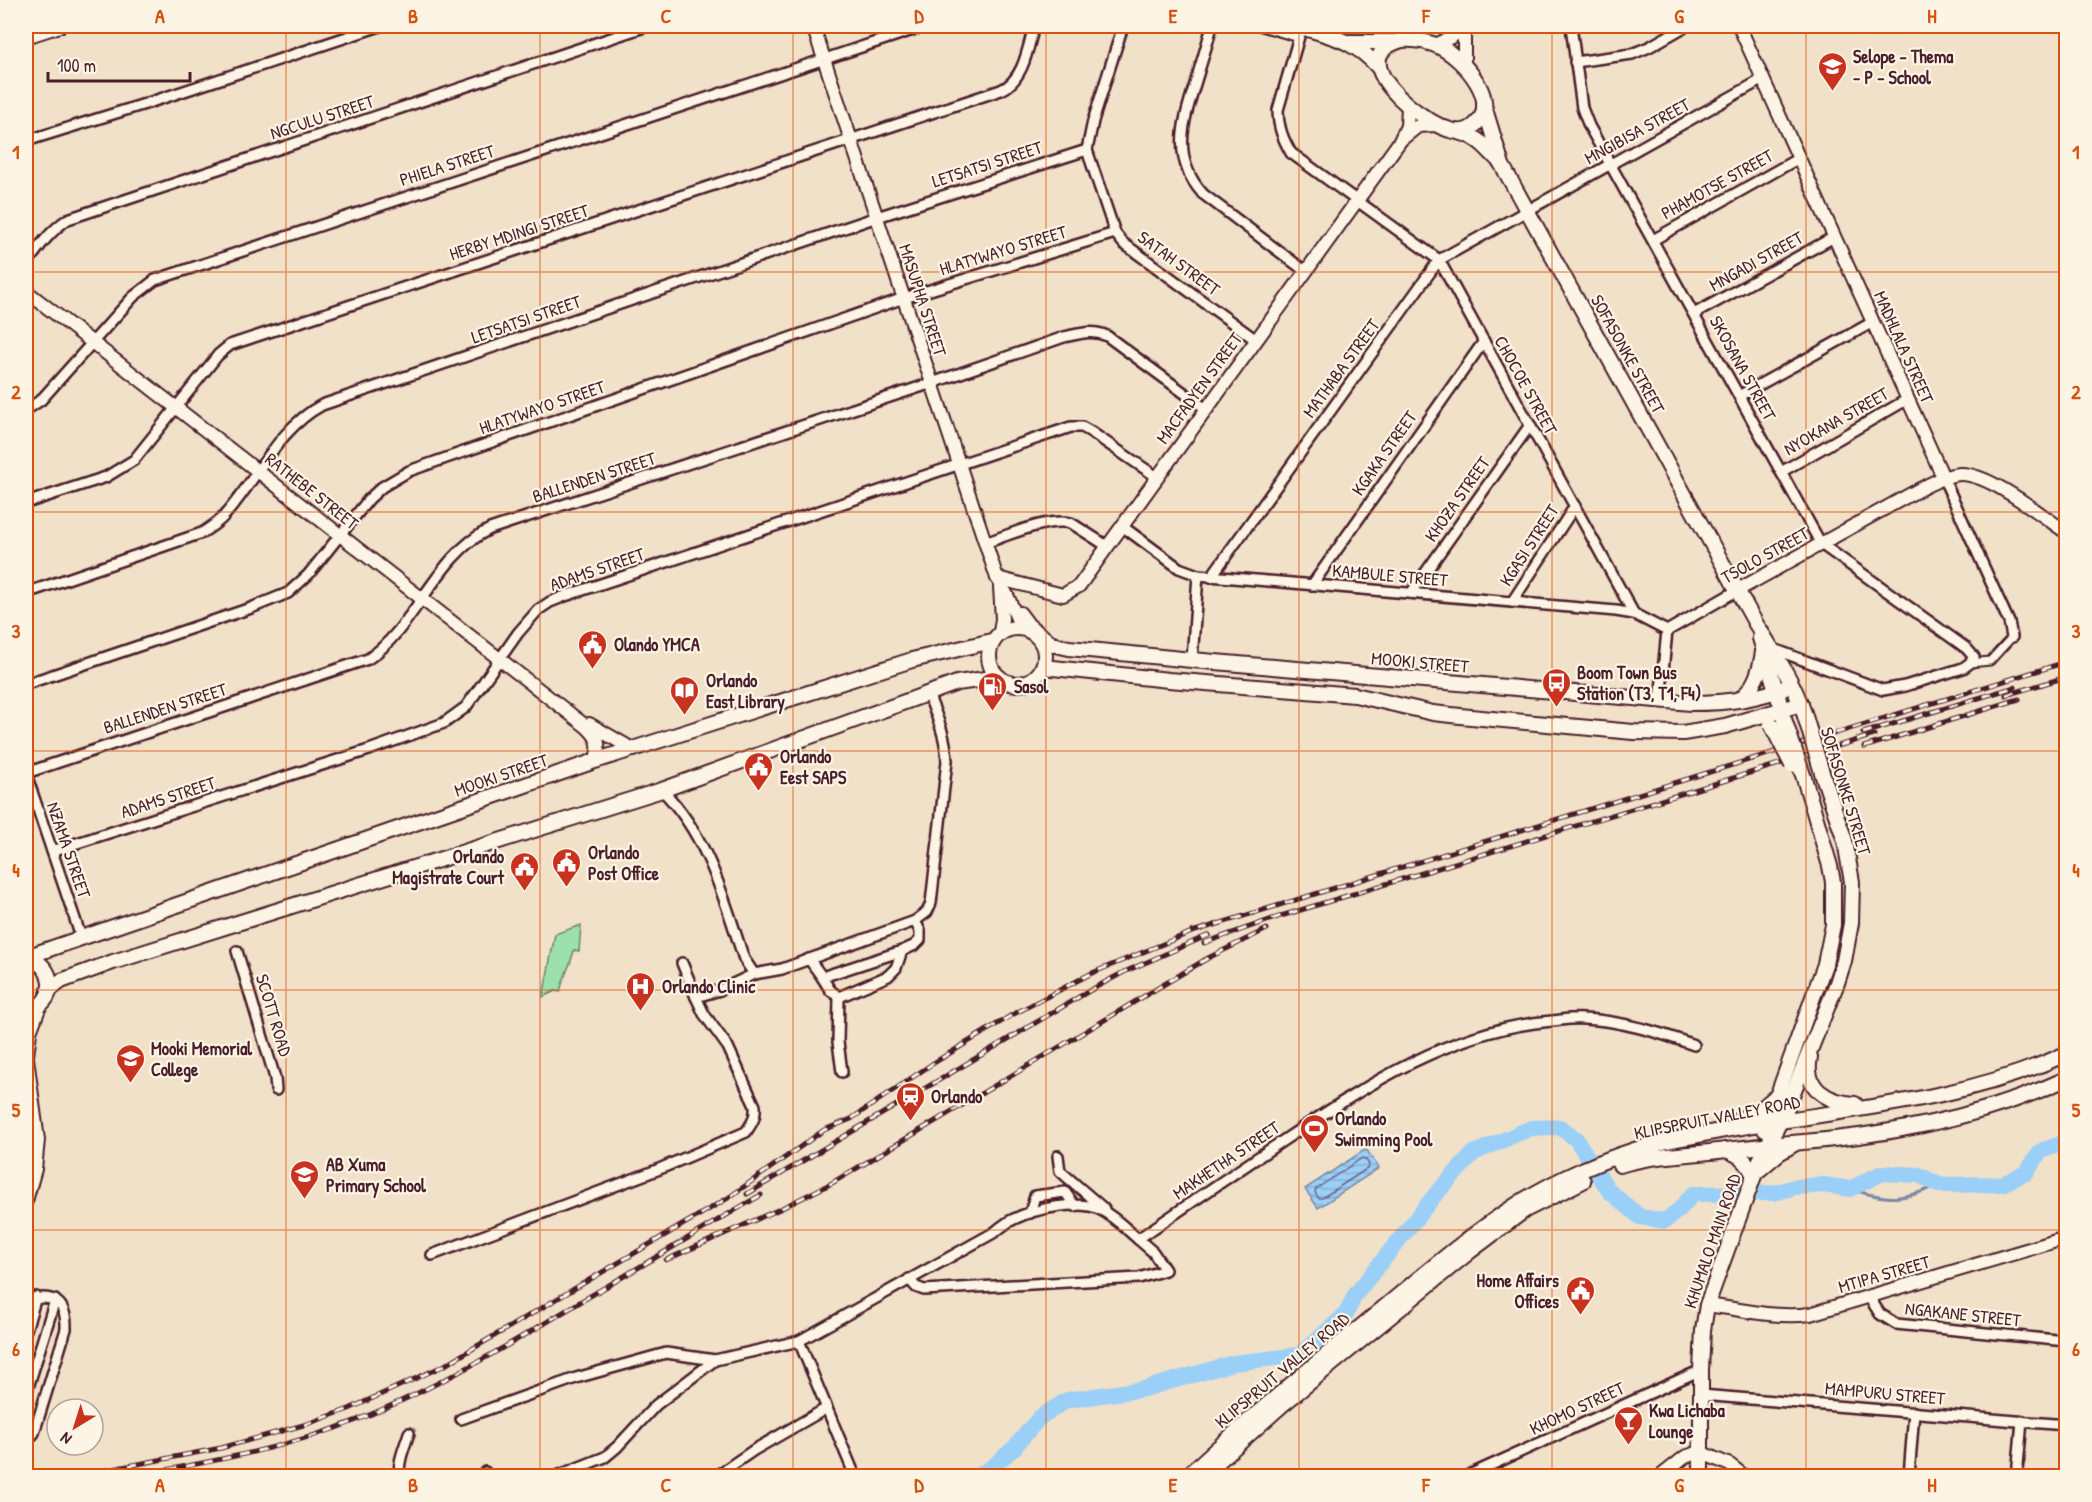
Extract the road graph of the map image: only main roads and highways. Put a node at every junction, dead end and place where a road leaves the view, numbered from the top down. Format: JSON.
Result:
{"nodes":[{"id":1,"x":1300,"y":29,"type":"edge"},
{"id":2,"x":1349,"y":42,"type":"junction"},
{"id":3,"x":1394,"y":42,"type":"junction"},
{"id":4,"x":1379,"y":68,"type":"junction"},
{"id":5,"x":1484,"y":106,"type":"junction"},
{"id":6,"x":1458,"y":132,"type":"junction"},
{"id":7,"x":1502,"y":165,"type":"junction"},
{"id":8,"x":996,"y":637,"type":"junction"},
{"id":9,"x":1049,"y":643,"type":"junction"},
{"id":10,"x":1767,"y":649,"type":"junction"},
{"id":11,"x":1040,"y":671,"type":"junction"},
{"id":12,"x":999,"y":677,"type":"junction"},
{"id":13,"x":1792,"y":685,"type":"junction"},
{"id":14,"x":1777,"y":692,"type":"junction"},
{"id":15,"x":1737,"y":701,"type":"junction"},
{"id":16,"x":1802,"y":709,"type":"junction"},
{"id":17,"x":1775,"y":717,"type":"junction"},
{"id":18,"x":26,"y":957,"type":"edge"},
{"id":19,"x":49,"y":990,"type":"junction"},
{"id":20,"x":26,"y":1012,"type":"edge"},
{"id":21,"x":1813,"y":1043,"type":"junction"},
{"id":22,"x":2067,"y":1054,"type":"edge"},
{"id":23,"x":2067,"y":1079,"type":"edge"},
{"id":24,"x":1777,"y":1094,"type":"junction"},
{"id":25,"x":1889,"y":1103,"type":"junction"},
{"id":26,"x":1774,"y":1121,"type":"junction"},
{"id":27,"x":1795,"y":1143,"type":"junction"},
{"id":28,"x":1655,"y":1144,"type":"junction"},
{"id":29,"x":1766,"y":1145,"type":"junction"},
{"id":30,"x":1726,"y":1150,"type":"junction"},
{"id":31,"x":1616,"y":1162,"type":"junction"},
{"id":32,"x":1754,"y":1176,"type":"junction"},
{"id":33,"x":1557,"y":1188,"type":"junction"},
{"id":34,"x":1187,"y":1476,"type":"edge"},
{"id":35,"x":1202,"y":1476,"type":"edge"},
{"id":36,"x":1701,"y":1476,"type":"edge"}],
"edges":[{"from":1,"to":2,"type":"main road","name":"SOFASONKE STREET"},
{"from":2,"to":3,"type":"main road","name":"SOFASONKE STREET"},
{"from":2,"to":4,"type":"main road","name":"SOFASONKE STREET"},
{"from":3,"to":4,"type":"main road"},
{"from":3,"to":5,"type":"main road","name":"SOFASONKE STREET"},
{"from":4,"to":6,"type":"main road","name":"SOFASONKE STREET"},
{"from":5,"to":6,"type":"main road"},
{"from":5,"to":7,"type":"main road","name":"SOFASONKE STREET"},
{"from":6,"to":7,"type":"main road","name":"SOFASONKE STREET"},
{"from":7,"to":10,"type":"main road","name":"SOFASONKE STREET"},
{"from":8,"to":9,"type":"main road"},
{"from":8,"to":12,"type":"main road"},
{"from":8,"to":18,"type":"main road","name":"MOOKI STREET"},
{"from":9,"to":11,"type":"main road"},
{"from":9,"to":15,"type":"main road","name":"MOOKI STREET"},
{"from":10,"to":13,"type":"main road","name":"SOFASONKE STREET"},
{"from":10,"to":14,"type":"main road","name":"SOFASONKE STREET"},
{"from":10,"to":15,"type":"main road"},
{"from":11,"to":12,"type":"main road"},
{"from":11,"to":17,"type":"main road"},
{"from":12,"to":19,"type":"main road"},
{"from":13,"to":14,"type":"main road","name":"MOOKI STREET"},
{"from":13,"to":16,"type":"main road","name":"SOFASONKE STREET"},
{"from":14,"to":15,"type":"main road","name":"MOOKI STREET"},
{"from":14,"to":17,"type":"main road","name":"SOFASONKE STREET"},
{"from":16,"to":17,"type":"main road"},
{"from":16,"to":21,"type":"main road","name":"SOFASONKE STREET","bridge":true},
{"from":17,"to":24,"type":"main road","name":"SOFASONKE STREET","bridge":true},
{"from":18,"to":19,"type":"main road"},
{"from":19,"to":20,"type":"main road"},
{"from":21,"to":25,"type":"main road"},
{"from":21,"to":26,"type":"main road","name":"SOFASONKE STREET"},
{"from":22,"to":25,"type":"main road","name":"KLIPSPRUIT VALLEY ROAD"},
{"from":23,"to":27,"type":"main road","name":"KLIPSPRUIT VALLEY ROAD"},
{"from":24,"to":26,"type":"main road","name":"SOFASONKE STREET"},
{"from":24,"to":28,"type":"main road"},
{"from":25,"to":26,"type":"main road","name":"KLIPSPRUIT VALLEY ROAD"},
{"from":26,"to":28,"type":"main road","name":"KLIPSPRUIT VALLEY ROAD"},
{"from":26,"to":29,"type":"main road","name":"SOFASONKE STREET"},
{"from":27,"to":29,"type":"main road","name":"KLIPSPRUIT VALLEY ROAD"},
{"from":27,"to":32,"type":"main road"},
{"from":28,"to":31,"type":"main road","name":"KLIPSPRUIT VALLEY ROAD"},
{"from":29,"to":30,"type":"main road","name":"KLIPSPRUIT VALLEY ROAD"},
{"from":29,"to":32,"type":"main road","name":"KHUMALO MAIN ROAD"},
{"from":30,"to":31,"type":"main road","name":"KLIPSPRUIT VALLEY ROAD"},
{"from":30,"to":32,"type":"main road"},
{"from":31,"to":33,"type":"main road","name":"KLIPSPRUIT VALLEY ROAD"},
{"from":32,"to":36,"type":"main road","name":"KHUMALO MAIN ROAD"},
{"from":33,"to":34,"type":"main road","name":"KLIPSPRUIT VALLEY ROAD"},
{"from":33,"to":35,"type":"main road","name":"KLIPSPRUIT VALLEY ROAD"}]}
